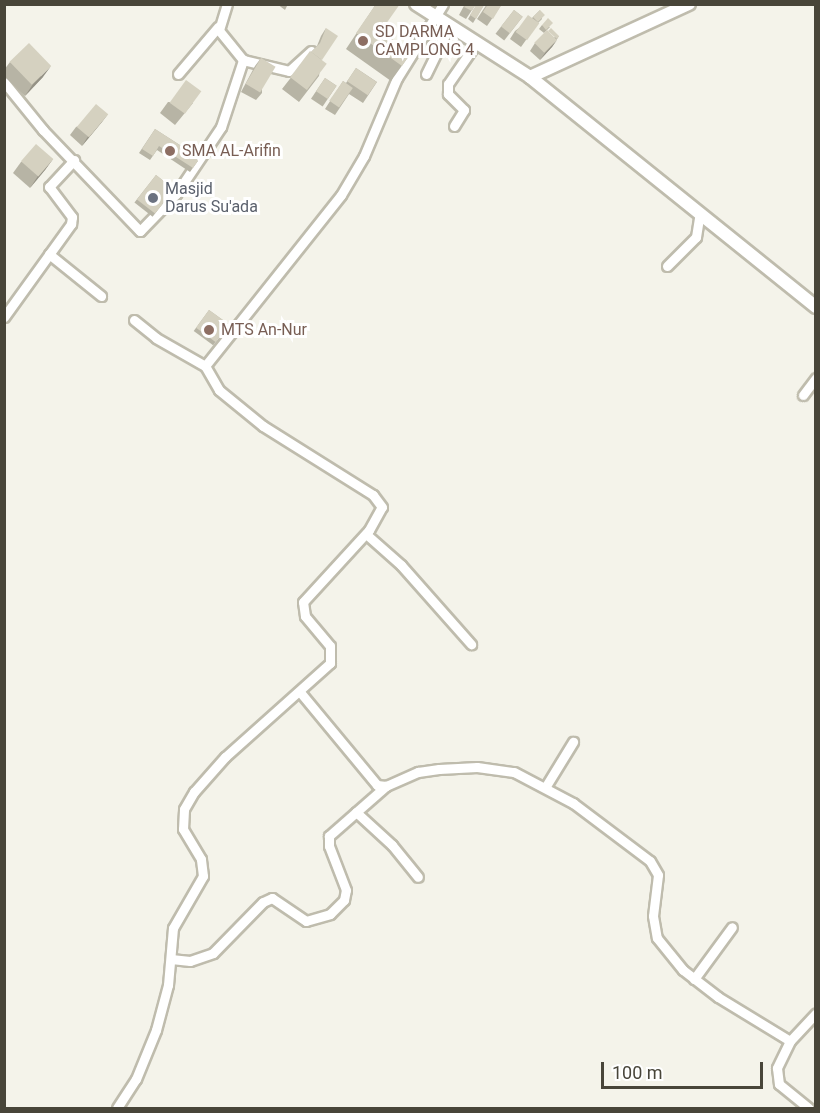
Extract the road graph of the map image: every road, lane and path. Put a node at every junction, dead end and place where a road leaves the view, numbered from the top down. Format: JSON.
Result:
{"nodes":[{"id":1,"x":227,"y":4,"type":"edge"},
{"id":2,"x":416,"y":4,"type":"edge"},
{"id":3,"x":443,"y":4,"type":"edge"},
{"id":4,"x":688,"y":4,"type":"edge"},
{"id":5,"x":436,"y":16,"type":"junction"},
{"id":6,"x":450,"y":25,"type":"junction"},
{"id":7,"x":218,"y":27,"type":"junction"},
{"id":8,"x":477,"y":42,"type":"junction"},
{"id":9,"x":311,"y":51,"type":"edge"},
{"id":10,"x":243,"y":60,"type":"junction"},
{"id":11,"x":178,"y":74,"type":"dead end"},
{"id":12,"x":426,"y":74,"type":"dead end"},
{"id":13,"x":530,"y":77,"type":"junction"},
{"id":14,"x":4,"y":82,"type":"edge"},
{"id":15,"x":454,"y":126,"type":"dead end"},
{"id":16,"x":74,"y":160,"type":"junction"},
{"id":17,"x":700,"y":213,"type":"junction"},
{"id":18,"x":49,"y":254,"type":"junction"},
{"id":19,"x":667,"y":266,"type":"dead end"},
{"id":20,"x":101,"y":296,"type":"dead end"},
{"id":21,"x":816,"y":307,"type":"edge"},
{"id":22,"x":4,"y":317,"type":"edge"},
{"id":23,"x":134,"y":320,"type":"dead end"},
{"id":24,"x":205,"y":366,"type":"junction"},
{"id":25,"x":816,"y":378,"type":"edge"},
{"id":26,"x":803,"y":395,"type":"dead end"},
{"id":27,"x":366,"y":534,"type":"junction"},
{"id":28,"x":471,"y":644,"type":"dead end"},
{"id":29,"x":300,"y":692,"type":"junction"},
{"id":30,"x":573,"y":742,"type":"dead end"},
{"id":31,"x":386,"y":786,"type":"junction"},
{"id":32,"x":546,"y":786,"type":"junction"},
{"id":33,"x":356,"y":812,"type":"junction"},
{"id":34,"x":418,"y":877,"type":"dead end"},
{"id":35,"x":732,"y":927,"type":"dead end"},
{"id":36,"x":171,"y":959,"type":"junction"},
{"id":37,"x":694,"y":978,"type":"junction"},
{"id":38,"x":816,"y":1013,"type":"edge"},
{"id":39,"x":790,"y":1041,"type":"junction"},
{"id":40,"x":117,"y":1108,"type":"edge"},
{"id":41,"x":809,"y":1108,"type":"edge"}],
"edges":[{"from":1,"to":7,"type":"street"},
{"from":2,"to":5,"type":"street"},
{"from":3,"to":5,"type":"street"},
{"from":4,"to":13,"type":"street"},
{"from":5,"to":6,"type":"street"},
{"from":5,"to":24,"type":"street"},
{"from":6,"to":8,"type":"street"},
{"from":6,"to":12,"type":"street"},
{"from":7,"to":10,"type":"street"},
{"from":7,"to":11,"type":"street"},
{"from":8,"to":13,"type":"street"},
{"from":8,"to":15,"type":"street"},
{"from":9,"to":10,"type":"street"},
{"from":10,"to":16,"type":"street"},
{"from":13,"to":17,"type":"street"},
{"from":14,"to":16,"type":"street"},
{"from":16,"to":18,"type":"street"},
{"from":17,"to":19,"type":"street"},
{"from":17,"to":21,"type":"street"},
{"from":18,"to":20,"type":"street"},
{"from":18,"to":22,"type":"street"},
{"from":23,"to":24,"type":"street"},
{"from":24,"to":27,"type":"street"},
{"from":25,"to":26,"type":"street"},
{"from":27,"to":28,"type":"street"},
{"from":27,"to":29,"type":"street"},
{"from":29,"to":31,"type":"street"},
{"from":29,"to":36,"type":"street"},
{"from":30,"to":32,"type":"street"},
{"from":31,"to":32,"type":"street"},
{"from":31,"to":33,"type":"street"},
{"from":32,"to":37,"type":"street"},
{"from":33,"to":34,"type":"street"},
{"from":33,"to":36,"type":"street"},
{"from":35,"to":37,"type":"street"},
{"from":36,"to":40,"type":"street"},
{"from":37,"to":39,"type":"street"},
{"from":38,"to":39,"type":"street"},
{"from":39,"to":41,"type":"street"}]}
